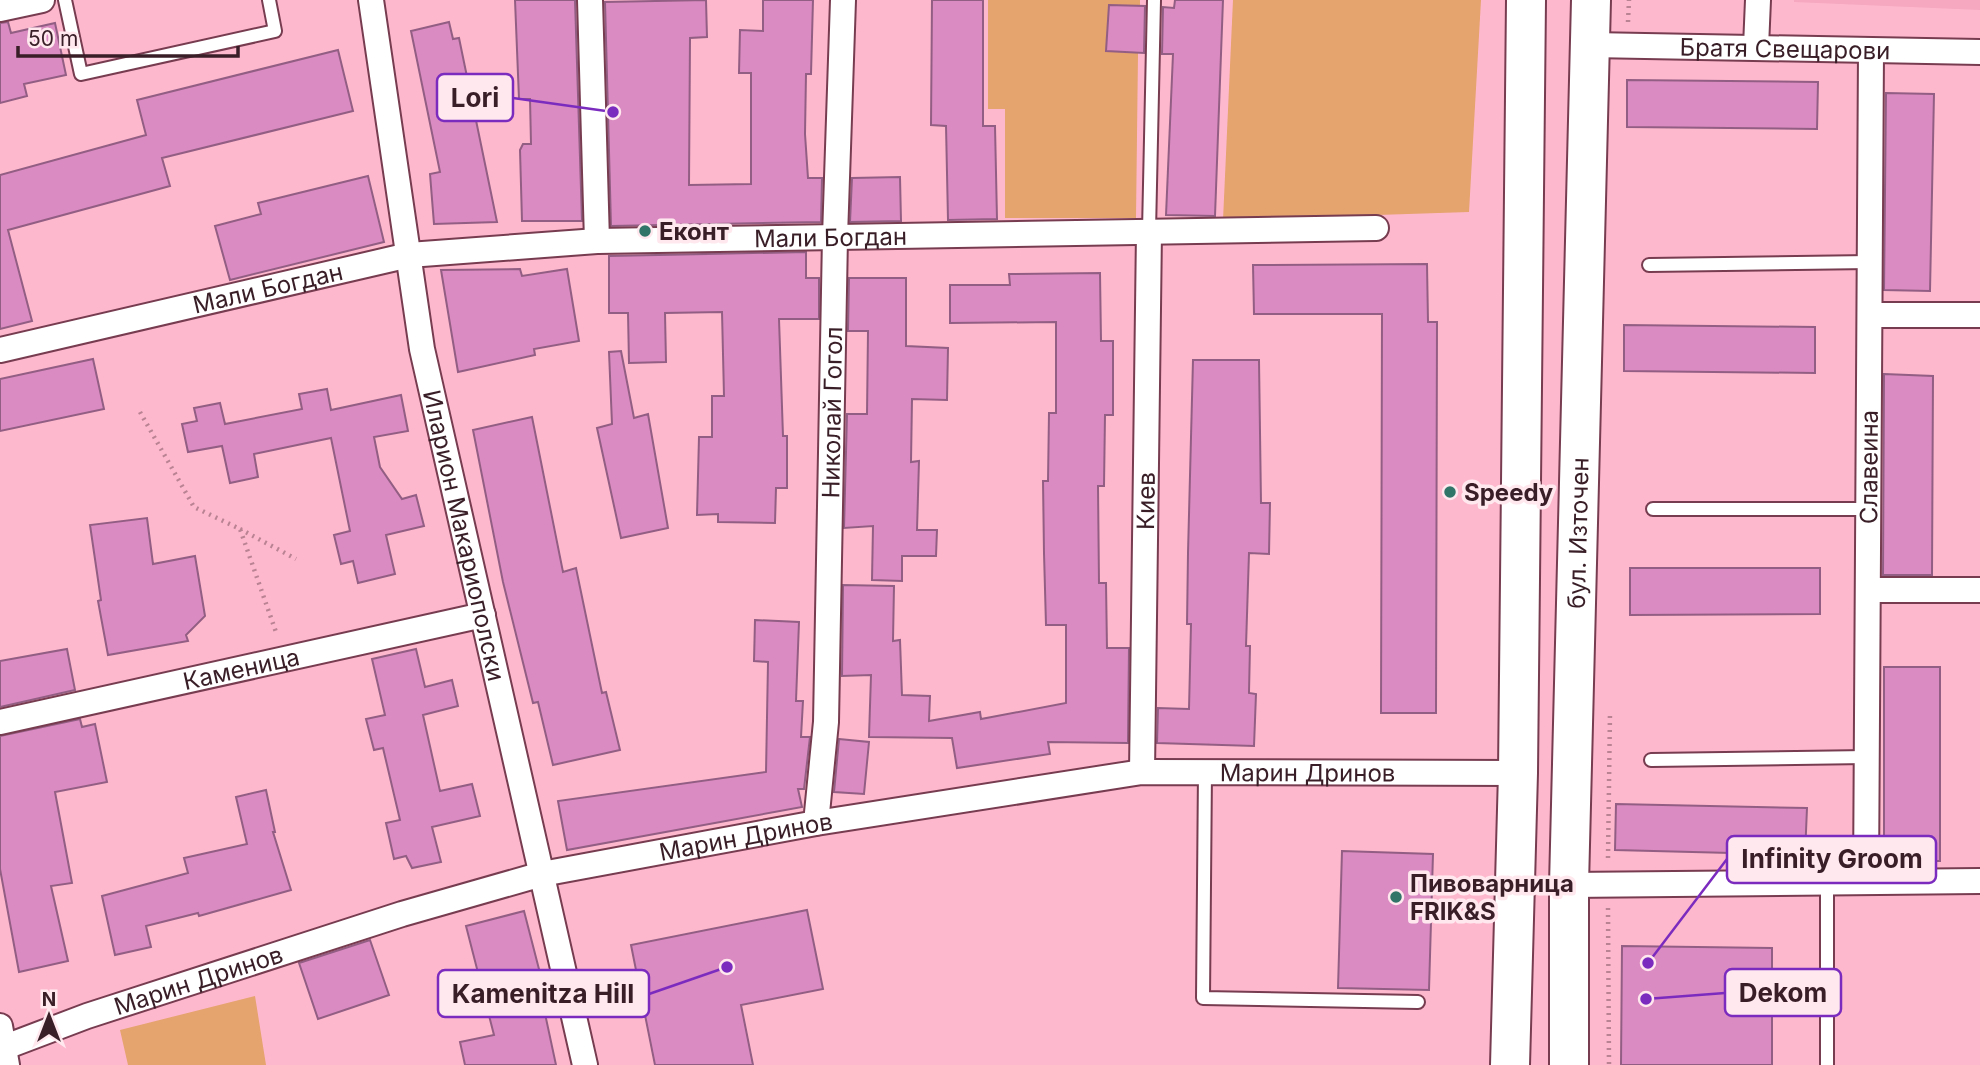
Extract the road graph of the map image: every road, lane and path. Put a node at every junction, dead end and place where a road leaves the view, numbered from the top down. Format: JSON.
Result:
{"nodes":[{"id":1,"x":42,"y":0,"type":"edge"},
{"id":2,"x":65,"y":0,"type":"edge"},
{"id":3,"x":268,"y":0,"type":"edge"},
{"id":4,"x":371,"y":0,"type":"edge"},
{"id":5,"x":590,"y":0,"type":"edge"},
{"id":6,"x":843,"y":0,"type":"edge"},
{"id":7,"x":1154,"y":0,"type":"edge"},
{"id":8,"x":1526,"y":0,"type":"edge"},
{"id":9,"x":1591,"y":0,"type":"edge"},
{"id":10,"x":1758,"y":0,"type":"edge"},
{"id":11,"x":0,"y":9,"type":"edge"},
{"id":12,"x":1591,"y":45,"type":"junction"},
{"id":13,"x":1756,"y":47,"type":"junction"},
{"id":14,"x":1871,"y":51,"type":"junction"},
{"id":15,"x":1980,"y":52,"type":"edge"},
{"id":16,"x":1376,"y":228,"type":"dead end"},
{"id":17,"x":1149,"y":231,"type":"junction"},
{"id":18,"x":835,"y":237,"type":"junction"},
{"id":19,"x":597,"y":241,"type":"junction"},
{"id":20,"x":409,"y":255,"type":"junction"},
{"id":21,"x":1870,"y":262,"type":"junction"},
{"id":22,"x":1649,"y":265,"type":"dead end"},
{"id":23,"x":1870,"y":315,"type":"junction"},
{"id":24,"x":1980,"y":315,"type":"edge"},
{"id":25,"x":0,"y":350,"type":"edge"},
{"id":26,"x":140,"y":412,"type":"dead end"},
{"id":27,"x":1653,"y":509,"type":"dead end"},
{"id":28,"x":1868,"y":509,"type":"junction"},
{"id":29,"x":240,"y":529,"type":"junction"},
{"id":30,"x":296,"y":559,"type":"dead end"},
{"id":31,"x":1868,"y":590,"type":"junction"},
{"id":32,"x":1980,"y":590,"type":"edge"},
{"id":33,"x":483,"y":615,"type":"junction"},
{"id":34,"x":285,"y":660,"type":"junction"},
{"id":35,"x":0,"y":722,"type":"edge"},
{"id":36,"x":1867,"y":757,"type":"junction"},
{"id":37,"x":1651,"y":760,"type":"dead end"},
{"id":38,"x":1205,"y":770,"type":"junction"},
{"id":39,"x":1142,"y":772,"type":"junction"},
{"id":40,"x":1518,"y":773,"type":"junction"},
{"id":41,"x":817,"y":823,"type":"junction"},
{"id":42,"x":542,"y":874,"type":"junction"},
{"id":43,"x":1980,"y":881,"type":"edge"},
{"id":44,"x":1827,"y":882,"type":"junction"},
{"id":45,"x":1866,"y":882,"type":"junction"},
{"id":46,"x":1569,"y":885,"type":"junction"},
{"id":47,"x":1418,"y":1002,"type":"dead end"},
{"id":48,"x":3,"y":1047,"type":"edge"},
{"id":49,"x":585,"y":1065,"type":"edge"},
{"id":50,"x":1510,"y":1065,"type":"edge"},
{"id":51,"x":1569,"y":1065,"type":"edge"},
{"id":52,"x":1827,"y":1065,"type":"edge"}],
"edges":[{"from":1,"to":11,"type":"street"},
{"from":2,"to":3,"type":"lane"},
{"from":4,"to":20,"type":"street","name":"Иларион Макариополски"},
{"from":5,"to":19,"type":"street"},
{"from":6,"to":18,"type":"street","name":"Николай Гогол"},
{"from":7,"to":17,"type":"lane"},
{"from":8,"to":40,"type":"main road"},
{"from":9,"to":12,"type":"main road","name":"бул. Източен"},
{"from":10,"to":13,"type":"street"},
{"from":12,"to":13,"type":"street","name":"Братя Свещарови"},
{"from":12,"to":46,"type":"main road","name":"бул. Източен"},
{"from":13,"to":14,"type":"street","name":"Братя Свещарови"},
{"from":14,"to":15,"type":"street","name":"Братя Свещарови"},
{"from":14,"to":21,"type":"street","name":"Славеина"},
{"from":16,"to":17,"type":"street","name":"Мали Богдан"},
{"from":17,"to":18,"type":"street","name":"Мали Богдан"},
{"from":17,"to":39,"type":"street","name":"Киев"},
{"from":18,"to":19,"type":"street","name":"Мали Богдан"},
{"from":18,"to":41,"type":"street","name":"Николай Гогол"},
{"from":19,"to":20,"type":"street","name":"Мали Богдан"},
{"from":20,"to":25,"type":"street","name":"Мали Богдан"},
{"from":20,"to":33,"type":"street","name":"Иларион Макариополски"},
{"from":21,"to":22,"type":"lane"},
{"from":21,"to":23,"type":"street","name":"Славеина"},
{"from":23,"to":24,"type":"street"},
{"from":23,"to":28,"type":"street","name":"Славеина"},
{"from":26,"to":29,"type":"path"},
{"from":27,"to":28,"type":"lane"},
{"from":28,"to":31,"type":"street","name":"Славеина"},
{"from":29,"to":30,"type":"path"},
{"from":29,"to":34,"type":"path"},
{"from":31,"to":32,"type":"street"},
{"from":31,"to":36,"type":"street","name":"Славеина"},
{"from":33,"to":34,"type":"street","name":"Каменица"},
{"from":33,"to":42,"type":"street","name":"Иларион Макариополски"},
{"from":34,"to":35,"type":"street","name":"Каменица"},
{"from":36,"to":37,"type":"lane"},
{"from":36,"to":45,"type":"street","name":"Славеина"},
{"from":38,"to":39,"type":"street","name":"Марин Дринов"},
{"from":38,"to":40,"type":"street","name":"Марин Дринов"},
{"from":38,"to":47,"type":"lane"},
{"from":39,"to":41,"type":"street","name":"Марин Дринов"},
{"from":40,"to":50,"type":"main road"},
{"from":41,"to":42,"type":"street","name":"Марин Дринов"},
{"from":42,"to":48,"type":"street","name":"Марин Дринов"},
{"from":42,"to":49,"type":"street","name":"Иларион Макариополски"},
{"from":43,"to":45,"type":"street"},
{"from":44,"to":45,"type":"street"},
{"from":44,"to":46,"type":"street"},
{"from":44,"to":52,"type":"lane"},
{"from":46,"to":51,"type":"main road","name":"бул. Източен"}]}
